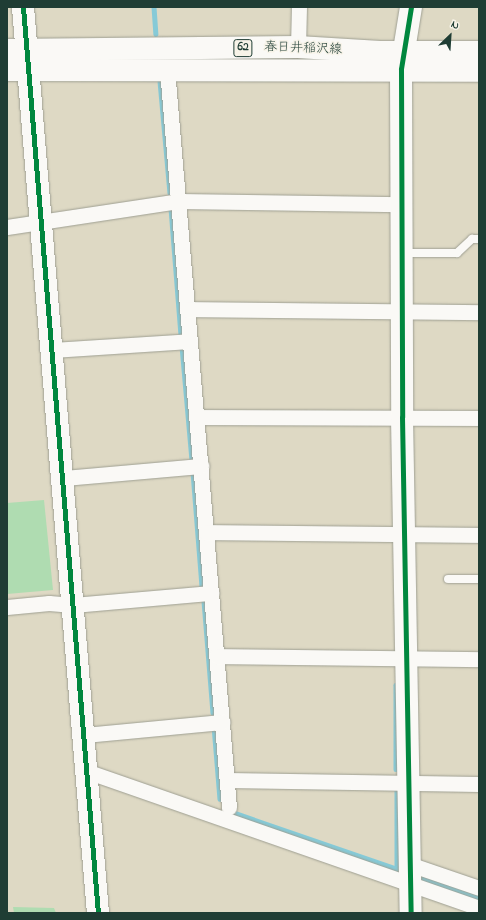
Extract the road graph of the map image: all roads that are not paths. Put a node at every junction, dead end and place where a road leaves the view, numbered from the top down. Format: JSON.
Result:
{"nodes":[{"id":1,"x":23,"y":7,"type":"edge"},
{"id":2,"x":299,"y":7,"type":"edge"},
{"id":3,"x":411,"y":7,"type":"edge"},
{"id":4,"x":298,"y":47,"type":"junction"},
{"id":5,"x":479,"y":52,"type":"edge"},
{"id":6,"x":17,"y":60,"type":"edge"},
{"id":7,"x":402,"y":61,"type":"junction"},
{"id":8,"x":167,"y":69,"type":"junction"},
{"id":9,"x":479,"y":71,"type":"edge"},
{"id":10,"x":178,"y":201,"type":"junction"},
{"id":11,"x":402,"y":204,"type":"junction"},
{"id":12,"x":41,"y":222,"type":"junction"},
{"id":13,"x":7,"y":227,"type":"edge"},
{"id":14,"x":479,"y":239,"type":"edge"},
{"id":15,"x":402,"y":253,"type":"junction"},
{"id":16,"x":187,"y":309,"type":"junction"},
{"id":17,"x":402,"y":312,"type":"junction"},
{"id":18,"x":479,"y":312,"type":"edge"},
{"id":19,"x":190,"y":341,"type":"junction"},
{"id":20,"x":52,"y":350,"type":"junction"},
{"id":21,"x":196,"y":417,"type":"junction"},
{"id":22,"x":402,"y":418,"type":"junction"},
{"id":23,"x":479,"y":418,"type":"edge"},
{"id":24,"x":201,"y":466,"type":"junction"},
{"id":25,"x":63,"y":478,"type":"junction"},
{"id":26,"x":206,"y":532,"type":"junction"},
{"id":27,"x":405,"y":534,"type":"junction"},
{"id":28,"x":479,"y":535,"type":"edge"},
{"id":29,"x":448,"y":579,"type":"dead end"},
{"id":30,"x":479,"y":579,"type":"edge"},
{"id":31,"x":212,"y":593,"type":"junction"},
{"id":32,"x":73,"y":605,"type":"junction"},
{"id":33,"x":7,"y":607,"type":"edge"},
{"id":34,"x":216,"y":656,"type":"junction"},
{"id":35,"x":407,"y":658,"type":"junction"},
{"id":36,"x":479,"y":659,"type":"edge"},
{"id":37,"x":222,"y":722,"type":"junction"},
{"id":38,"x":84,"y":735,"type":"junction"},
{"id":39,"x":86,"y":771,"type":"junction"},
{"id":40,"x":227,"y":780,"type":"junction"},
{"id":41,"x":408,"y":783,"type":"junction"},
{"id":42,"x":479,"y":784,"type":"edge"},
{"id":43,"x":230,"y":807,"type":"dead end"},
{"id":44,"x":412,"y":875,"type":"junction"},
{"id":45,"x":479,"y":888,"type":"edge"},
{"id":46,"x":479,"y":908,"type":"edge"},
{"id":47,"x":98,"y":913,"type":"edge"},
{"id":48,"x":411,"y":913,"type":"edge"}],
"edges":[{"from":1,"to":6,"type":"street"},
{"from":2,"to":4,"type":"street"},
{"from":3,"to":7,"type":"street"},
{"from":4,"to":6,"type":"street","name":"春日井稲沢線","number":"62"},
{"from":4,"to":7,"type":"street","name":"春日井稲沢線","number":"62"},
{"from":5,"to":7,"type":"street","name":"春日井稲沢線","number":"62"},
{"from":6,"to":8,"type":"street","name":"春日井稲沢線","number":"62"},
{"from":6,"to":12,"type":"street"},
{"from":7,"to":8,"type":"street","name":"春日井稲沢線","number":"62"},
{"from":7,"to":9,"type":"street","name":"春日井稲沢線","number":"62"},
{"from":7,"to":11,"type":"street"},
{"from":8,"to":10,"type":"street"},
{"from":10,"to":11,"type":"street"},
{"from":10,"to":12,"type":"street"},
{"from":10,"to":16,"type":"street"},
{"from":11,"to":15,"type":"street"},
{"from":12,"to":13,"type":"street"},
{"from":12,"to":20,"type":"street"},
{"from":14,"to":15,"type":"lane"},
{"from":15,"to":17,"type":"street"},
{"from":16,"to":17,"type":"street"},
{"from":16,"to":19,"type":"street"},
{"from":17,"to":18,"type":"street"},
{"from":17,"to":22,"type":"street"},
{"from":19,"to":20,"type":"street"},
{"from":19,"to":21,"type":"street"},
{"from":20,"to":25,"type":"street"},
{"from":21,"to":22,"type":"street"},
{"from":21,"to":24,"type":"street"},
{"from":22,"to":23,"type":"street"},
{"from":22,"to":27,"type":"street"},
{"from":24,"to":25,"type":"street"},
{"from":24,"to":26,"type":"street"},
{"from":25,"to":32,"type":"street"},
{"from":26,"to":27,"type":"street"},
{"from":26,"to":31,"type":"street"},
{"from":27,"to":28,"type":"street"},
{"from":27,"to":35,"type":"street"},
{"from":29,"to":30,"type":"lane"},
{"from":31,"to":32,"type":"street"},
{"from":31,"to":34,"type":"street"},
{"from":32,"to":33,"type":"street"},
{"from":32,"to":38,"type":"street"},
{"from":34,"to":35,"type":"street"},
{"from":34,"to":37,"type":"street"},
{"from":35,"to":36,"type":"street"},
{"from":35,"to":41,"type":"street"},
{"from":37,"to":38,"type":"street"},
{"from":37,"to":40,"type":"street"},
{"from":38,"to":39,"type":"street"},
{"from":39,"to":44,"type":"street"},
{"from":39,"to":47,"type":"street"},
{"from":40,"to":41,"type":"street"},
{"from":40,"to":43,"type":"street"},
{"from":41,"to":42,"type":"street"},
{"from":41,"to":44,"type":"street"},
{"from":44,"to":45,"type":"street"},
{"from":44,"to":46,"type":"street"},
{"from":44,"to":48,"type":"street"}]}
